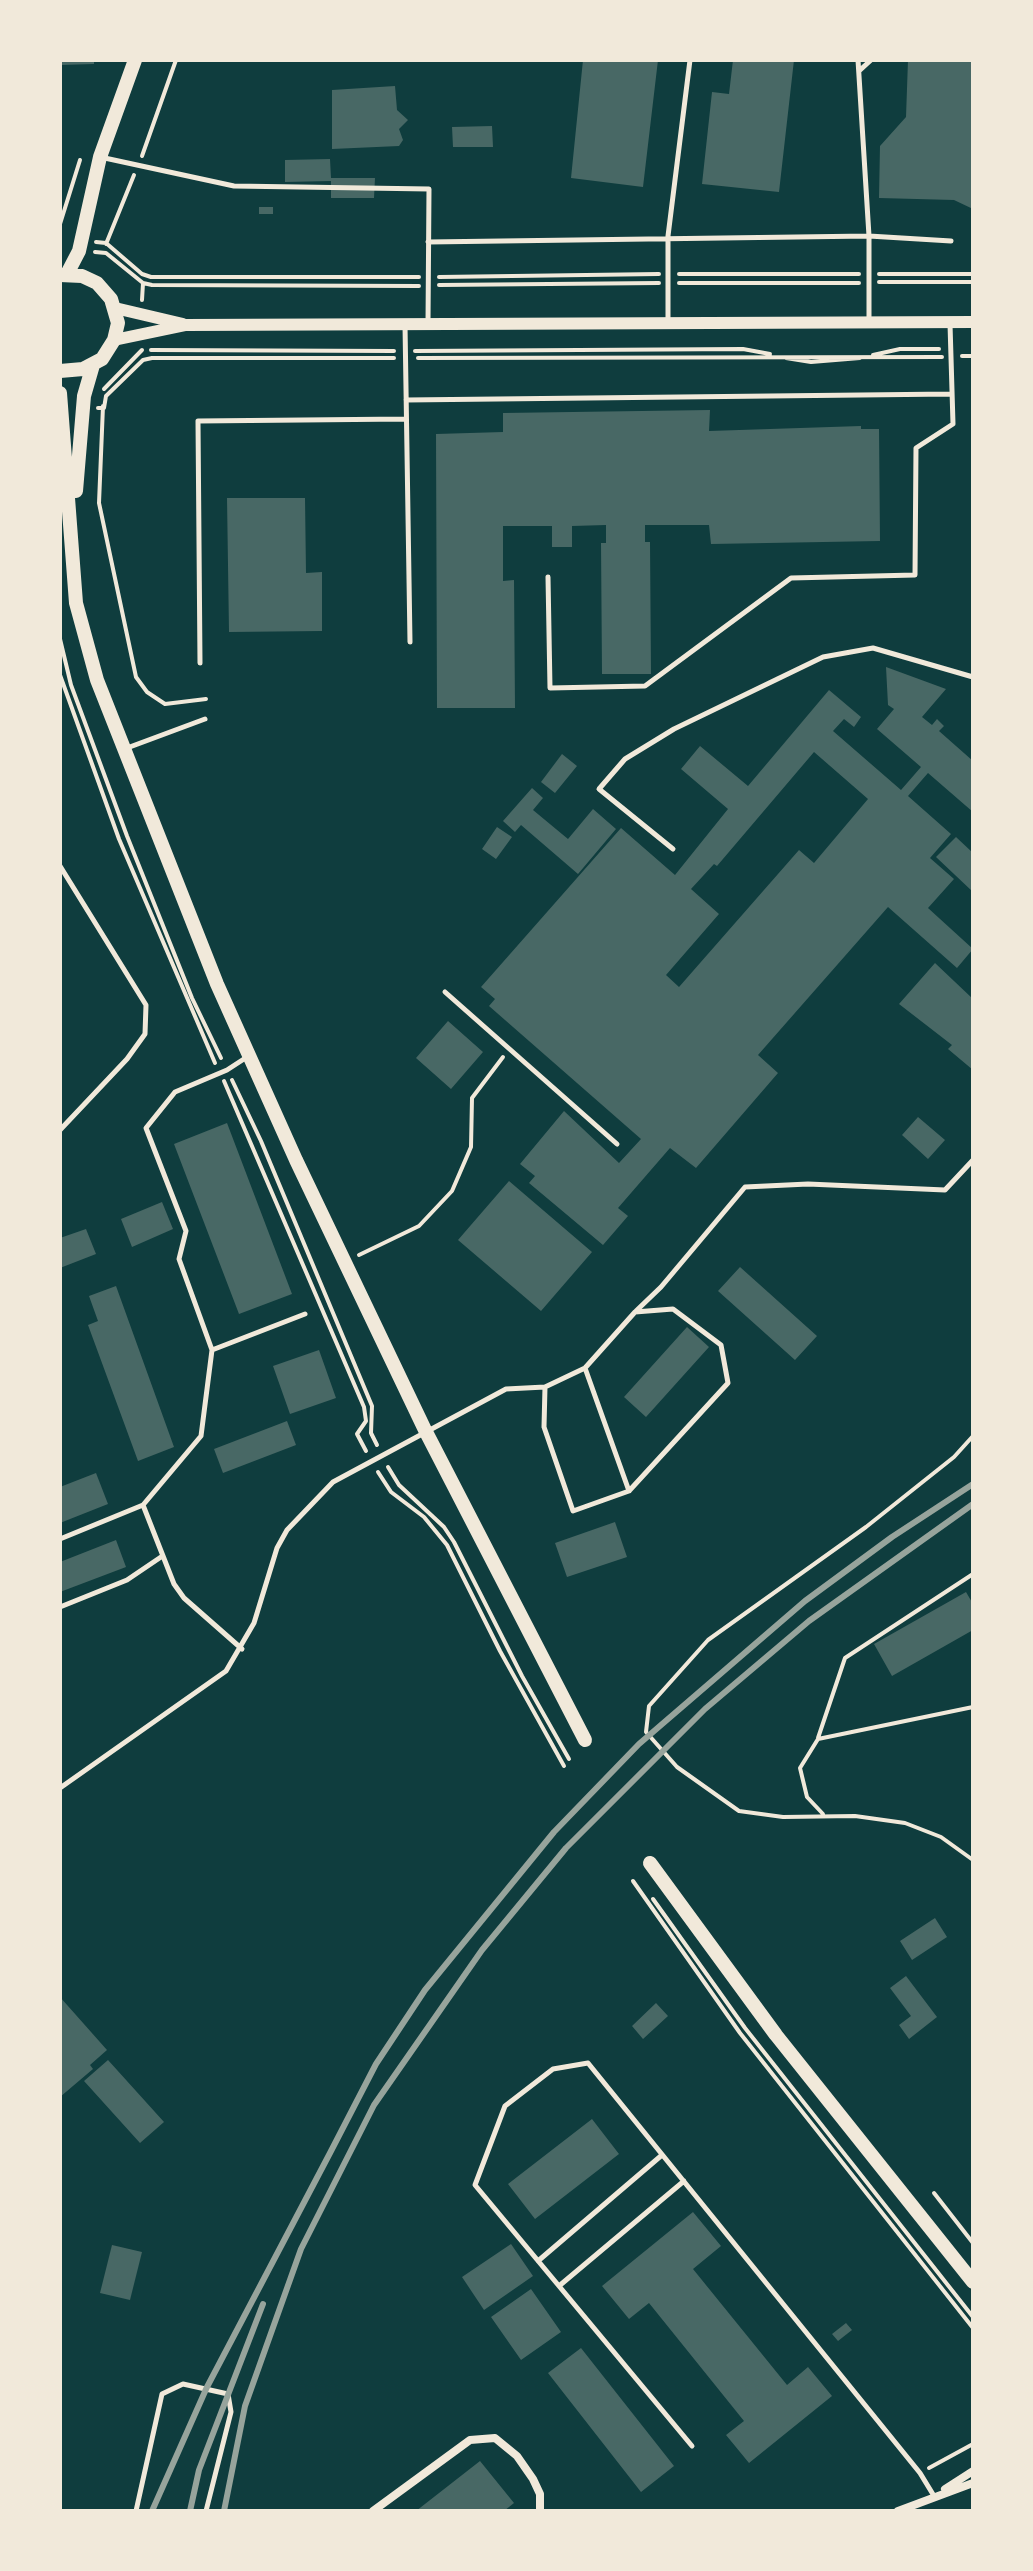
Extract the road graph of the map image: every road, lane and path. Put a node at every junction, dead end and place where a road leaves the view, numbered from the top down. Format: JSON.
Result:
{"nodes":[{"id":1,"x":135,"y":60,"type":"edge"},
{"id":2,"x":690,"y":60,"type":"edge"},
{"id":3,"x":858,"y":60,"type":"edge"},
{"id":4,"x":871,"y":60,"type":"edge"},
{"id":5,"x":858,"y":71,"type":"junction"},
{"id":6,"x":100,"y":157,"type":"junction"},
{"id":7,"x":668,"y":236,"type":"junction"},
{"id":8,"x":869,"y":236,"type":"junction"},
{"id":9,"x":951,"y":241,"type":"dead end"},
{"id":10,"x":428,"y":242,"type":"junction"},
{"id":11,"x":80,"y":245,"type":"junction"},
{"id":12,"x":668,"y":274,"type":"junction"},
{"id":13,"x":869,"y":274,"type":"junction"},
{"id":14,"x":973,"y":274,"type":"edge"},
{"id":15,"x":63,"y":275,"type":"edge"},
{"id":16,"x":428,"y":277,"type":"junction"},
{"id":17,"x":91,"y":279,"type":"junction"},
{"id":18,"x":973,"y":282,"type":"edge"},
{"id":19,"x":668,"y":283,"type":"junction"},
{"id":20,"x":869,"y":283,"type":"junction"},
{"id":21,"x":428,"y":286,"type":"junction"},
{"id":22,"x":115,"y":308,"type":"junction"},
{"id":23,"x":668,"y":322,"type":"junction"},
{"id":24,"x":869,"y":322,"type":"junction"},
{"id":25,"x":973,"y":322,"type":"edge"},
{"id":26,"x":950,"y":323,"type":"junction"},
{"id":27,"x":405,"y":324,"type":"junction"},
{"id":28,"x":428,"y":324,"type":"junction"},
{"id":29,"x":186,"y":325,"type":"junction"},
{"id":30,"x":114,"y":340,"type":"junction"},
{"id":31,"x":951,"y":349,"type":"junction"},
{"id":32,"x":973,"y":349,"type":"edge"},
{"id":33,"x":405,"y":355,"type":"junction"},
{"id":34,"x":973,"y":356,"type":"edge"},
{"id":35,"x":867,"y":357,"type":"junction"},
{"id":36,"x":951,"y":357,"type":"junction"},
{"id":37,"x":93,"y":365,"type":"junction"},
{"id":38,"x":60,"y":371,"type":"edge"},
{"id":39,"x":60,"y":393,"type":"edge"},
{"id":40,"x":951,"y":394,"type":"junction"},
{"id":41,"x":406,"y":400,"type":"junction"},
{"id":42,"x":82,"y":407,"type":"junction"},
{"id":43,"x":104,"y":408,"type":"junction"},
{"id":44,"x":406,"y":419,"type":"junction"},
{"id":45,"x":73,"y":540,"type":"junction"},
{"id":46,"x":548,"y":577,"type":"dead end"},
{"id":47,"x":60,"y":639,"type":"edge"},
{"id":48,"x":410,"y":642,"type":"dead end"},
{"id":49,"x":200,"y":663,"type":"dead end"},
{"id":50,"x":60,"y":675,"type":"edge"},
{"id":51,"x":973,"y":677,"type":"edge"},
{"id":52,"x":206,"y":699,"type":"dead end"},
{"id":53,"x":205,"y":719,"type":"dead end"},
{"id":54,"x":124,"y":749,"type":"junction"},
{"id":55,"x":673,"y":849,"type":"dead end"},
{"id":56,"x":60,"y":866,"type":"edge"},
{"id":57,"x":445,"y":992,"type":"dead end"},
{"id":58,"x":509,"y":1049,"type":"junction"},
{"id":59,"x":248,"y":1057,"type":"junction"},
{"id":60,"x":227,"y":1070,"type":"junction"},
{"id":61,"x":220,"y":1073,"type":"junction"},
{"id":62,"x":60,"y":1130,"type":"edge"},
{"id":63,"x":617,"y":1144,"type":"dead end"},
{"id":64,"x":973,"y":1160,"type":"edge"},
{"id":65,"x":343,"y":1263,"type":"junction"},
{"id":66,"x":635,"y":1312,"type":"junction"},
{"id":67,"x":305,"y":1314,"type":"dead end"},
{"id":68,"x":212,"y":1350,"type":"junction"},
{"id":69,"x":585,"y":1368,"type":"junction"},
{"id":70,"x":545,"y":1387,"type":"junction"},
{"id":71,"x":425,"y":1430,"type":"junction"},
{"id":72,"x":973,"y":1436,"type":"edge"},
{"id":73,"x":381,"y":1454,"type":"junction"},
{"id":74,"x":371,"y":1460,"type":"junction"},
{"id":75,"x":629,"y":1491,"type":"junction"},
{"id":76,"x":143,"y":1505,"type":"junction"},
{"id":77,"x":60,"y":1539,"type":"edge"},
{"id":78,"x":161,"y":1557,"type":"junction"},
{"id":79,"x":973,"y":1574,"type":"edge"},
{"id":80,"x":60,"y":1607,"type":"edge"},
{"id":81,"x":242,"y":1649,"type":"junction"},
{"id":82,"x":973,"y":1707,"type":"edge"},
{"id":83,"x":818,"y":1739,"type":"junction"},
{"id":84,"x":585,"y":1740,"type":"dead end"},
{"id":85,"x":569,"y":1759,"type":"dead end"},
{"id":86,"x":564,"y":1766,"type":"dead end"},
{"id":87,"x":60,"y":1788,"type":"edge"},
{"id":88,"x":823,"y":1815,"type":"junction"},
{"id":89,"x":973,"y":1860,"type":"edge"},
{"id":90,"x":650,"y":1863,"type":"dead end"},
{"id":91,"x":633,"y":1881,"type":"dead end"},
{"id":92,"x":662,"y":2155,"type":"junction"},
{"id":93,"x":684,"y":2181,"type":"junction"},
{"id":94,"x":934,"y":2193,"type":"dead end"},
{"id":95,"x":973,"y":2243,"type":"edge"},
{"id":96,"x":538,"y":2261,"type":"junction"},
{"id":97,"x":973,"y":2282,"type":"edge"},
{"id":98,"x":559,"y":2286,"type":"junction"},
{"id":99,"x":973,"y":2328,"type":"edge"},
{"id":100,"x":973,"y":2444,"type":"edge"},
{"id":101,"x":692,"y":2446,"type":"dead end"},
{"id":102,"x":973,"y":2471,"type":"edge"},
{"id":103,"x":920,"y":2473,"type":"junction"},
{"id":104,"x":973,"y":2483,"type":"edge"},
{"id":105,"x":934,"y":2496,"type":"junction"},
{"id":106,"x":136,"y":2511,"type":"edge"},
{"id":107,"x":206,"y":2511,"type":"edge"},
{"id":108,"x":373,"y":2511,"type":"edge"},
{"id":109,"x":540,"y":2511,"type":"edge"},
{"id":110,"x":898,"y":2511,"type":"edge"}],
"edges":[{"from":1,"to":6,"type":"main road"},
{"from":2,"to":7,"type":"lane"},
{"from":3,"to":5,"type":"lane"},
{"from":4,"to":5,"type":"lane"},
{"from":5,"to":8,"type":"lane"},
{"from":6,"to":10,"type":"lane"},
{"from":6,"to":11,"type":"main road"},
{"from":7,"to":8,"type":"lane"},
{"from":7,"to":10,"type":"lane"},
{"from":7,"to":12,"type":"lane"},
{"from":8,"to":9,"type":"lane"},
{"from":8,"to":13,"type":"lane"},
{"from":10,"to":16,"type":"lane"},
{"from":11,"to":15,"type":"main road"},
{"from":11,"to":16,"type":"path"},
{"from":11,"to":17,"type":"main road"},
{"from":11,"to":21,"type":"path"},
{"from":12,"to":13,"type":"path"},
{"from":12,"to":16,"type":"path"},
{"from":12,"to":19,"type":"lane"},
{"from":13,"to":14,"type":"path"},
{"from":13,"to":20,"type":"lane"},
{"from":15,"to":17,"type":"main road"},
{"from":16,"to":21,"type":"lane"},
{"from":17,"to":22,"type":"main road"},
{"from":18,"to":20,"type":"path"},
{"from":19,"to":20,"type":"path"},
{"from":19,"to":21,"type":"path"},
{"from":19,"to":23,"type":"lane"},
{"from":20,"to":24,"type":"lane"},
{"from":21,"to":28,"type":"lane"},
{"from":22,"to":29,"type":"street"},
{"from":22,"to":30,"type":"main road"},
{"from":23,"to":24,"type":"street"},
{"from":23,"to":28,"type":"street"},
{"from":24,"to":26,"type":"street"},
{"from":25,"to":26,"type":"street"},
{"from":26,"to":31,"type":"lane"},
{"from":27,"to":28,"type":"street"},
{"from":27,"to":29,"type":"street"},
{"from":27,"to":33,"type":"lane"},
{"from":29,"to":30,"type":"street"},
{"from":30,"to":37,"type":"main road"},
{"from":31,"to":32,"type":"path"},
{"from":31,"to":35,"type":"path"},
{"from":31,"to":36,"type":"lane"},
{"from":33,"to":35,"type":"path"},
{"from":33,"to":41,"type":"lane"},
{"from":33,"to":43,"type":"path"},
{"from":33,"to":43,"type":"path"},
{"from":34,"to":36,"type":"path"},
{"from":35,"to":36,"type":"path"},
{"from":36,"to":40,"type":"lane"},
{"from":37,"to":38,"type":"main road"},
{"from":37,"to":42,"type":"main road"},
{"from":39,"to":45,"type":"main road"},
{"from":40,"to":41,"type":"lane"},
{"from":40,"to":46,"type":"lane"},
{"from":41,"to":44,"type":"lane"},
{"from":42,"to":43,"type":"path"},
{"from":42,"to":45,"type":"main road"},
{"from":43,"to":52,"type":"path"},
{"from":44,"to":48,"type":"lane"},
{"from":44,"to":49,"type":"lane"},
{"from":45,"to":54,"type":"main road"},
{"from":47,"to":60,"type":"path"},
{"from":50,"to":61,"type":"path"},
{"from":51,"to":55,"type":"lane"},
{"from":53,"to":54,"type":"lane"},
{"from":54,"to":59,"type":"main road"},
{"from":56,"to":62,"type":"lane"},
{"from":57,"to":58,"type":"lane"},
{"from":58,"to":63,"type":"lane"},
{"from":58,"to":65,"type":"path"},
{"from":59,"to":60,"type":"lane"},
{"from":59,"to":65,"type":"main road"},
{"from":60,"to":61,"type":"lane"},
{"from":60,"to":73,"type":"path"},
{"from":61,"to":68,"type":"lane"},
{"from":61,"to":74,"type":"path"},
{"from":64,"to":66,"type":"lane"},
{"from":65,"to":71,"type":"main road"},
{"from":66,"to":69,"type":"lane"},
{"from":66,"to":75,"type":"lane"},
{"from":67,"to":68,"type":"lane"},
{"from":68,"to":76,"type":"lane"},
{"from":69,"to":70,"type":"lane"},
{"from":69,"to":75,"type":"lane"},
{"from":70,"to":71,"type":"lane"},
{"from":70,"to":75,"type":"lane"},
{"from":71,"to":73,"type":"lane"},
{"from":71,"to":84,"type":"main road"},
{"from":72,"to":88,"type":"path"},
{"from":73,"to":74,"type":"lane"},
{"from":73,"to":85,"type":"path"},
{"from":74,"to":81,"type":"lane"},
{"from":74,"to":86,"type":"path"},
{"from":76,"to":77,"type":"lane"},
{"from":76,"to":78,"type":"lane"},
{"from":78,"to":80,"type":"lane"},
{"from":78,"to":81,"type":"lane"},
{"from":79,"to":83,"type":"path"},
{"from":81,"to":87,"type":"lane"},
{"from":82,"to":83,"type":"path"},
{"from":83,"to":88,"type":"path"},
{"from":88,"to":89,"type":"path"},
{"from":90,"to":97,"type":"main road"},
{"from":91,"to":99,"type":"path"},
{"from":92,"to":93,"type":"lane"},
{"from":92,"to":96,"type":"lane"},
{"from":92,"to":96,"type":"lane"},
{"from":93,"to":98,"type":"lane"},
{"from":93,"to":103,"type":"lane"},
{"from":94,"to":95,"type":"path"},
{"from":96,"to":98,"type":"lane"},
{"from":98,"to":101,"type":"lane"},
{"from":100,"to":103,"type":"path"},
{"from":102,"to":105,"type":"street"},
{"from":103,"to":105,"type":"lane"},
{"from":104,"to":105,"type":"street"},
{"from":105,"to":110,"type":"street"},
{"from":106,"to":107,"type":"lane"},
{"from":108,"to":109,"type":"street"}]}
